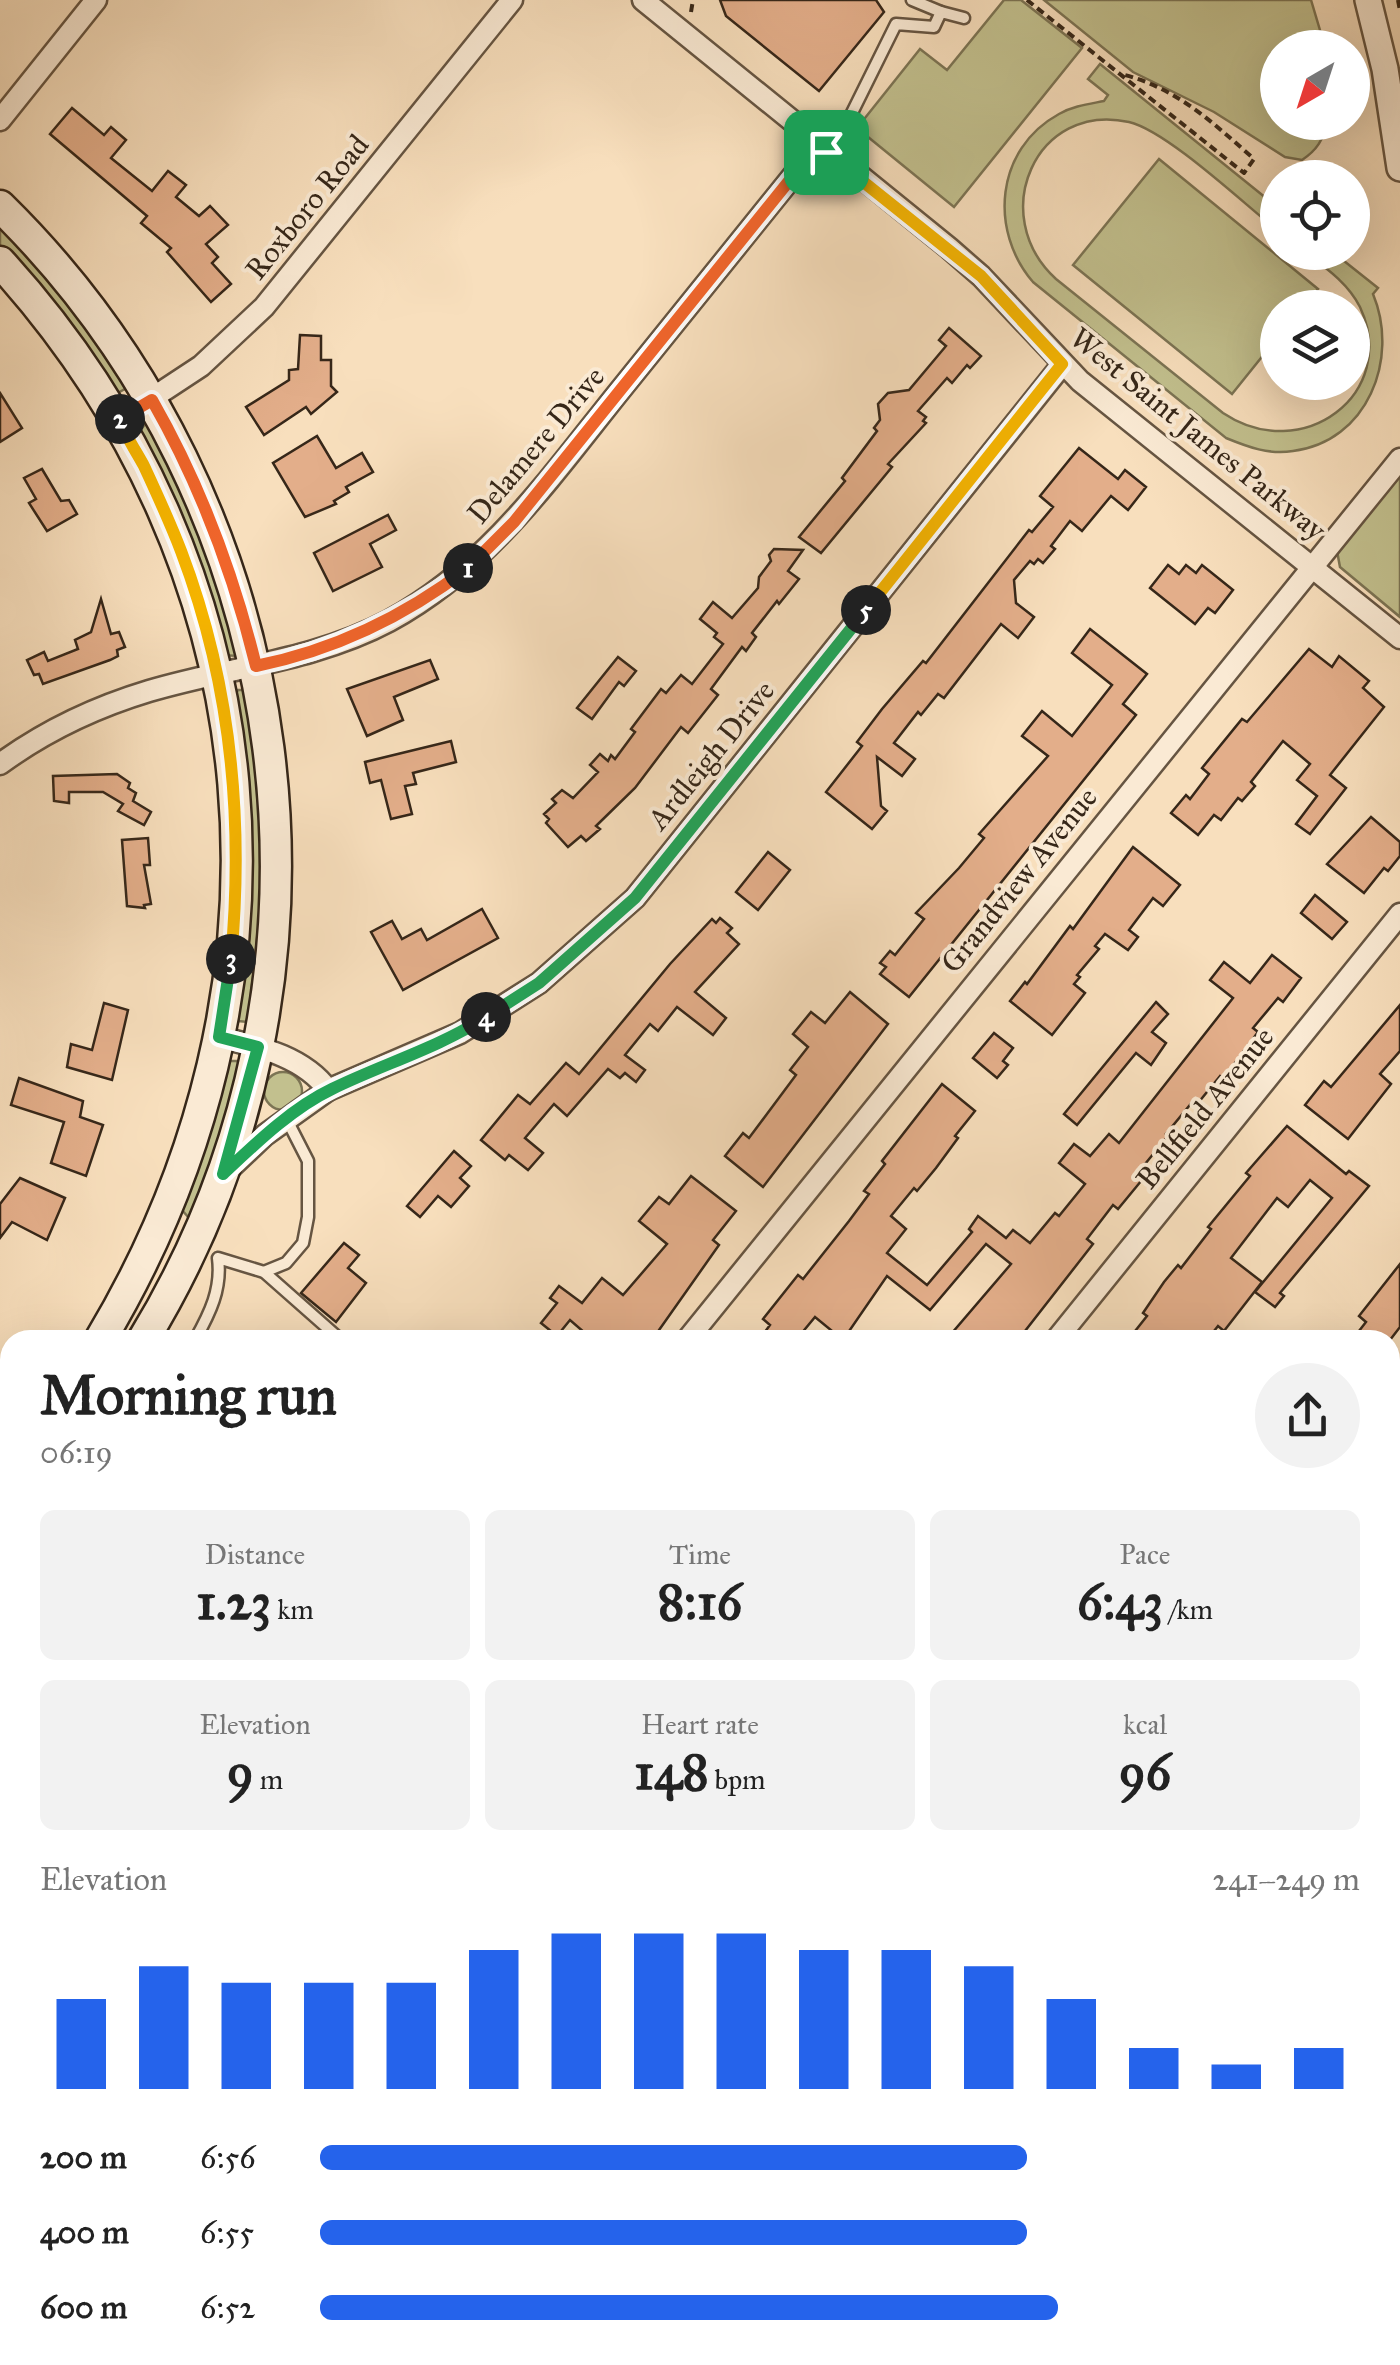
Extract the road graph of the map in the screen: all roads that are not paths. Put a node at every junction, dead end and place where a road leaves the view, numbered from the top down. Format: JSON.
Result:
{"nodes":[{"id":1,"x":96,"y":0,"type":"edge"},
{"id":2,"x":512,"y":0,"type":"edge"},
{"id":3,"x":643,"y":0,"type":"edge"},
{"id":4,"x":912,"y":0,"type":"edge"},
{"id":5,"x":1368,"y":0,"type":"edge"},
{"id":6,"x":941,"y":12,"type":"junction"},
{"id":7,"x":964,"y":18,"type":"dead end"},
{"id":8,"x":0,"y":120,"type":"edge"},
{"id":9,"x":822,"y":148,"type":"junction"},
{"id":10,"x":1400,"y":168,"type":"edge"},
{"id":11,"x":0,"y":206,"type":"edge"},
{"id":12,"x":0,"y":262,"type":"edge"},
{"id":13,"x":1062,"y":364,"type":"junction"},
{"id":14,"x":152,"y":400,"type":"junction"},
{"id":15,"x":119,"y":420,"type":"junction"},
{"id":16,"x":1400,"y":458,"type":"edge"},
{"id":17,"x":1311,"y":566,"type":"junction"},
{"id":18,"x":1400,"y":638,"type":"edge"},
{"id":19,"x":256,"y":666,"type":"junction"},
{"id":20,"x":217,"y":676,"type":"junction"},
{"id":21,"x":0,"y":764,"type":"edge"},
{"id":22,"x":1400,"y":914,"type":"edge"},
{"id":23,"x":219,"y":1037,"type":"junction"},
{"id":24,"x":258,"y":1047,"type":"junction"},
{"id":25,"x":328,"y":1090,"type":"junction"},
{"id":26,"x":287,"y":1120,"type":"junction"},
{"id":27,"x":223,"y":1174,"type":"junction"},
{"id":28,"x":159,"y":1229,"type":"junction"},
{"id":29,"x":207,"y":1251,"type":"junction"},
{"id":30,"x":264,"y":1272,"type":"junction"},
{"id":31,"x":105,"y":1330,"type":"edge"},
{"id":32,"x":150,"y":1330,"type":"edge"},
{"id":33,"x":200,"y":1330,"type":"edge"},
{"id":34,"x":330,"y":1330,"type":"edge"},
{"id":35,"x":701,"y":1330,"type":"edge"},
{"id":36,"x":1064,"y":1330,"type":"edge"}],
"edges":[{"from":1,"to":8,"type":"street"},
{"from":2,"to":14,"type":"street","name":"Roxboro Road"},
{"from":3,"to":9,"type":"street","name":"West Saint James Parkway"},
{"from":4,"to":6,"type":"lane"},
{"from":5,"to":10,"type":"street"},
{"from":6,"to":7,"type":"lane"},
{"from":6,"to":9,"type":"lane"},
{"from":9,"to":13,"type":"street","name":"West Saint James Parkway"},
{"from":9,"to":19,"type":"street","name":"Delamere Drive"},
{"from":11,"to":14,"type":"main road"},
{"from":12,"to":15,"type":"main road"},
{"from":13,"to":17,"type":"street","name":"West Saint James Parkway"},
{"from":13,"to":25,"type":"street","name":"Ardleigh Drive"},
{"from":14,"to":15,"type":"street","name":"Roxboro Road"},
{"from":14,"to":19,"type":"main road"},
{"from":15,"to":20,"type":"main road"},
{"from":16,"to":17,"type":"street","name":"Grandview Avenue"},
{"from":17,"to":18,"type":"street","name":"West Saint James Parkway"},
{"from":17,"to":35,"type":"street","name":"Grandview Avenue"},
{"from":19,"to":20,"type":"street","name":"Delamere Drive"},
{"from":19,"to":24,"type":"main road"},
{"from":20,"to":21,"type":"street","name":"Delamere Drive"},
{"from":20,"to":23,"type":"main road"},
{"from":22,"to":36,"type":"street","name":"Bellfield Avenue"},
{"from":23,"to":24,"type":"street"},
{"from":23,"to":28,"type":"main road"},
{"from":24,"to":25,"type":"street"},
{"from":24,"to":27,"type":"main road"},
{"from":25,"to":26,"type":"street","name":"Ardleigh Drive"},
{"from":26,"to":27,"type":"street","name":"Ardleigh Drive"},
{"from":26,"to":30,"type":"lane"},
{"from":27,"to":29,"type":"main road"},
{"from":28,"to":29,"type":"main road"},
{"from":28,"to":31,"type":"main road"},
{"from":29,"to":30,"type":"lane"},
{"from":29,"to":32,"type":"main road"},
{"from":29,"to":33,"type":"lane"},
{"from":30,"to":34,"type":"lane"}]}
